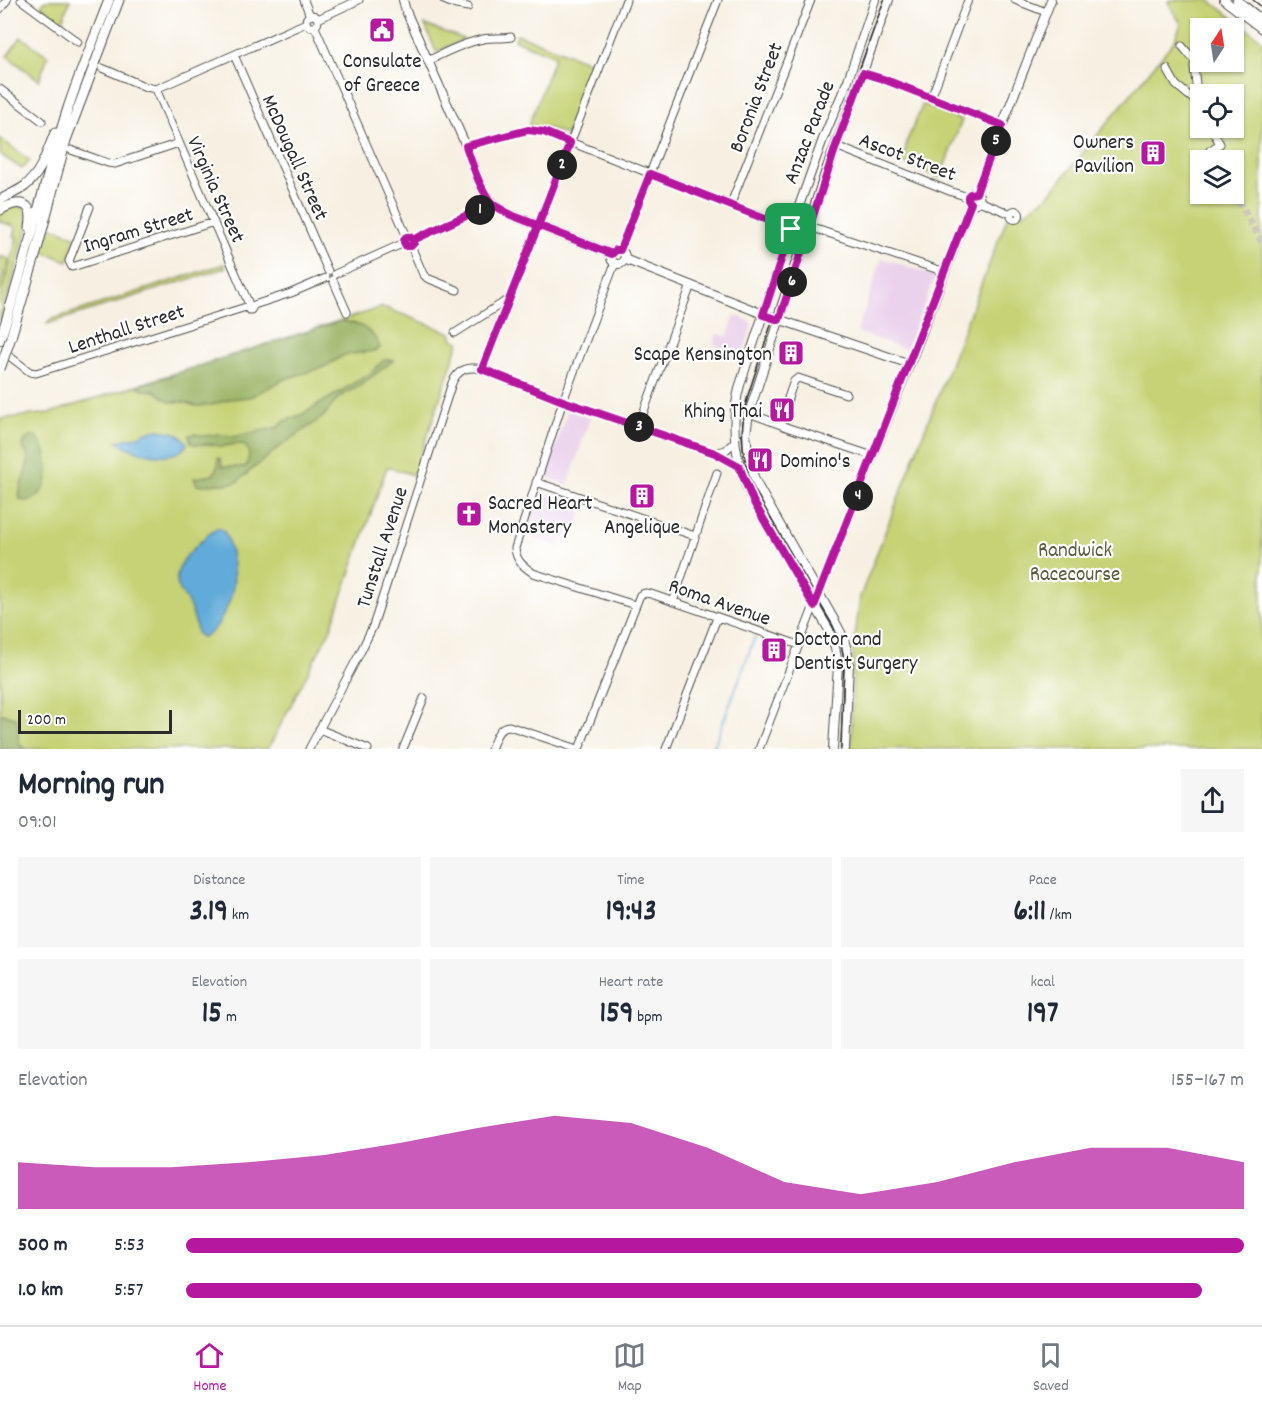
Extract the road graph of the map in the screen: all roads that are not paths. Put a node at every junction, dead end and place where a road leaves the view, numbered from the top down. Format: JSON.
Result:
{"nodes":[{"id":1,"x":7,"y":0,"type":"edge"},
{"id":2,"x":21,"y":0,"type":"edge"},
{"id":3,"x":109,"y":0,"type":"edge"},
{"id":4,"x":119,"y":0,"type":"edge"},
{"id":5,"x":304,"y":0,"type":"edge"},
{"id":6,"x":359,"y":0,"type":"edge"},
{"id":7,"x":398,"y":0,"type":"edge"},
{"id":8,"x":403,"y":0,"type":"edge"},
{"id":9,"x":444,"y":0,"type":"edge"},
{"id":10,"x":626,"y":0,"type":"edge"},
{"id":11,"x":718,"y":0,"type":"edge"},
{"id":12,"x":811,"y":0,"type":"edge"},
{"id":13,"x":875,"y":0,"type":"edge"},
{"id":14,"x":889,"y":0,"type":"edge"},
{"id":15,"x":968,"y":0,"type":"edge"},
{"id":16,"x":1015,"y":0,"type":"edge"},
{"id":17,"x":1051,"y":0,"type":"edge"},
{"id":18,"x":1224,"y":0,"type":"edge"},
{"id":19,"x":1237,"y":0,"type":"edge"},
{"id":20,"x":468,"y":7,"type":"dead end"},
{"id":21,"x":0,"y":9,"type":"edge"},
{"id":22,"x":406,"y":11,"type":"junction"},
{"id":23,"x":1046,"y":12,"type":"junction"},
{"id":24,"x":310,"y":15,"type":"junction"},
{"id":25,"x":318,"y":19,"type":"junction"},
{"id":26,"x":1262,"y":20,"type":"edge"},
{"id":27,"x":306,"y":23,"type":"junction"},
{"id":28,"x":315,"y":27,"type":"junction"},
{"id":29,"x":1262,"y":29,"type":"edge"},
{"id":30,"x":512,"y":37,"type":"dead end"},
{"id":31,"x":78,"y":42,"type":"dead end"},
{"id":32,"x":93,"y":42,"type":"junction"},
{"id":33,"x":1182,"y":46,"type":"dead end"},
{"id":34,"x":234,"y":55,"type":"junction"},
{"id":35,"x":428,"y":61,"type":"junction"},
{"id":36,"x":102,"y":68,"type":"dead end"},
{"id":37,"x":1167,"y":69,"type":"dead end"},
{"id":38,"x":863,"y":73,"type":"junction"},
{"id":39,"x":1196,"y":84,"type":"edge"},
{"id":40,"x":0,"y":89,"type":"edge"},
{"id":41,"x":156,"y":89,"type":"junction"},
{"id":42,"x":1190,"y":97,"type":"edge"},
{"id":43,"x":931,"y":98,"type":"junction"},
{"id":44,"x":42,"y":120,"type":"dead end"},
{"id":45,"x":1002,"y":125,"type":"junction"},
{"id":46,"x":1217,"y":138,"type":"edge"},
{"id":47,"x":179,"y":143,"type":"junction"},
{"id":48,"x":570,"y":143,"type":"junction"},
{"id":49,"x":466,"y":146,"type":"junction"},
{"id":50,"x":836,"y":146,"type":"junction"},
{"id":51,"x":71,"y":150,"type":"dead end"},
{"id":52,"x":1210,"y":150,"type":"edge"},
{"id":53,"x":650,"y":174,"type":"junction"},
{"id":54,"x":974,"y":198,"type":"junction"},
{"id":55,"x":0,"y":200,"type":"edge"},
{"id":56,"x":492,"y":204,"type":"junction"},
{"id":57,"x":730,"y":206,"type":"junction"},
{"id":58,"x":90,"y":207,"type":"dead end"},
{"id":59,"x":0,"y":210,"type":"edge"},
{"id":60,"x":1011,"y":213,"type":"dead end"},
{"id":61,"x":214,"y":222,"type":"junction"},
{"id":62,"x":538,"y":226,"type":"junction"},
{"id":63,"x":810,"y":227,"type":"junction"},
{"id":64,"x":791,"y":229,"type":"junction"},
{"id":65,"x":409,"y":241,"type":"junction"},
{"id":66,"x":616,"y":256,"type":"junction"},
{"id":67,"x":22,"y":270,"type":"junction"},
{"id":68,"x":945,"y":272,"type":"junction"},
{"id":69,"x":331,"y":276,"type":"junction"},
{"id":70,"x":691,"y":285,"type":"junction"},
{"id":71,"x":457,"y":290,"type":"dead end"},
{"id":72,"x":510,"y":299,"type":"junction"},
{"id":73,"x":249,"y":305,"type":"junction"},
{"id":74,"x":347,"y":312,"type":"dead end"},
{"id":75,"x":763,"y":315,"type":"junction"},
{"id":76,"x":779,"y":320,"type":"junction"},
{"id":77,"x":455,"y":333,"type":"dead end"},
{"id":78,"x":3,"y":338,"type":"edge"},
{"id":79,"x":0,"y":349,"type":"edge"},
{"id":80,"x":18,"y":362,"type":"junction"},
{"id":81,"x":910,"y":364,"type":"junction"},
{"id":82,"x":0,"y":369,"type":"edge"},
{"id":83,"x":482,"y":369,"type":"junction"},
{"id":84,"x":846,"y":394,"type":"dead end"},
{"id":85,"x":563,"y":401,"type":"junction"},
{"id":86,"x":749,"y":413,"type":"junction"},
{"id":87,"x":779,"y":424,"type":"junction"},
{"id":88,"x":638,"y":427,"type":"junction"},
{"id":89,"x":735,"y":441,"type":"junction"},
{"id":90,"x":715,"y":453,"type":"junction"},
{"id":91,"x":873,"y":456,"type":"junction"},
{"id":92,"x":739,"y":466,"type":"junction"},
{"id":93,"x":717,"y":473,"type":"dead end"},
{"id":94,"x":536,"y":483,"type":"junction"},
{"id":95,"x":695,"y":536,"type":"junction"},
{"id":96,"x":819,"y":594,"type":"junction"},
{"id":97,"x":673,"y":603,"type":"junction"},
{"id":98,"x":635,"y":605,"type":"junction"},
{"id":99,"x":814,"y":606,"type":"junction"},
{"id":100,"x":717,"y":618,"type":"junction"},
{"id":101,"x":799,"y":645,"type":"junction"},
{"id":102,"x":424,"y":698,"type":"dead end"},
{"id":103,"x":319,"y":729,"type":"junction"},
{"id":104,"x":309,"y":749,"type":"edge"},
{"id":105,"x":368,"y":749,"type":"edge"},
{"id":106,"x":403,"y":749,"type":"edge"},
{"id":107,"x":491,"y":749,"type":"edge"},
{"id":108,"x":578,"y":749,"type":"edge"},
{"id":109,"x":666,"y":749,"type":"edge"},
{"id":110,"x":759,"y":749,"type":"edge"},
{"id":111,"x":833,"y":749,"type":"edge"},
{"id":112,"x":845,"y":749,"type":"edge"}],
"edges":[{"from":1,"to":21,"type":"street"},
{"from":2,"to":31,"type":"street"},
{"from":3,"to":32,"type":"highway"},
{"from":4,"to":78,"type":"highway"},
{"from":5,"to":24,"type":"street"},
{"from":6,"to":25,"type":"street"},
{"from":7,"to":22,"type":"main road"},
{"from":8,"to":22,"type":"main road"},
{"from":9,"to":20,"type":"street"},
{"from":10,"to":48,"type":"street"},
{"from":11,"to":53,"type":"street"},
{"from":12,"to":57,"type":"street","name":"Boronia Street"},
{"from":13,"to":64,"type":"main road","name":"Anzac Parade"},
{"from":14,"to":38,"type":"main road","name":"Anzac Parade"},
{"from":15,"to":43,"type":"street"},
{"from":16,"to":23,"type":"street"},
{"from":17,"to":23,"type":"main road"},
{"from":18,"to":29,"type":"main road"},
{"from":19,"to":26,"type":"main road"},
{"from":22,"to":35,"type":"main road"},
{"from":23,"to":45,"type":"main road"},
{"from":24,"to":25,"type":"street"},
{"from":24,"to":27,"type":"street"},
{"from":25,"to":28,"type":"street"},
{"from":27,"to":28,"type":"street"},
{"from":27,"to":34,"type":"street"},
{"from":28,"to":65,"type":"street"},
{"from":30,"to":35,"type":"street"},
{"from":32,"to":55,"type":"highway"},
{"from":32,"to":67,"type":"highway"},
{"from":33,"to":39,"type":"street"},
{"from":34,"to":41,"type":"street"},
{"from":34,"to":69,"type":"street","name":"McDougall Street"},
{"from":35,"to":49,"type":"main road"},
{"from":36,"to":41,"type":"street"},
{"from":37,"to":42,"type":"street"},
{"from":38,"to":43,"type":"street"},
{"from":38,"to":50,"type":"main road","name":"Anzac Parade"},
{"from":40,"to":44,"type":"street"},
{"from":41,"to":47,"type":"street","name":"Virginia Street"},
{"from":43,"to":45,"type":"street"},
{"from":45,"to":54,"type":"main road"},
{"from":46,"to":52,"type":"street"},
{"from":47,"to":51,"type":"street"},
{"from":47,"to":61,"type":"street","name":"Virginia Street"},
{"from":48,"to":49,"type":"street"},
{"from":48,"to":53,"type":"street"},
{"from":48,"to":62,"type":"street"},
{"from":49,"to":56,"type":"main road"},
{"from":50,"to":54,"type":"street","name":"Ascot Street"},
{"from":50,"to":63,"type":"main road","name":"Anzac Parade"},
{"from":53,"to":57,"type":"street"},
{"from":53,"to":66,"type":"street"},
{"from":54,"to":60,"type":"street","name":"Ascot Street"},
{"from":54,"to":68,"type":"main road"},
{"from":56,"to":62,"type":"main road"},
{"from":56,"to":65,"type":"street","name":"Lenthall Street"},
{"from":57,"to":64,"type":"street"},
{"from":58,"to":61,"type":"street","name":"Ingram Street"},
{"from":59,"to":67,"type":"highway"},
{"from":61,"to":73,"type":"street","name":"Virginia Street"},
{"from":62,"to":66,"type":"main road"},
{"from":62,"to":72,"type":"street"},
{"from":63,"to":68,"type":"street"},
{"from":63,"to":76,"type":"main road","name":"Anzac Parade"},
{"from":64,"to":75,"type":"main road","name":"Anzac Parade"},
{"from":65,"to":69,"type":"street","name":"Lenthall Street"},
{"from":65,"to":71,"type":"street"},
{"from":66,"to":70,"type":"main road"},
{"from":66,"to":85,"type":"street"},
{"from":67,"to":78,"type":"highway"},
{"from":68,"to":81,"type":"main road"},
{"from":69,"to":73,"type":"street","name":"Lenthall Street"},
{"from":69,"to":74,"type":"street","name":"McDougall Street"},
{"from":70,"to":75,"type":"main road"},
{"from":70,"to":88,"type":"street"},
{"from":72,"to":77,"type":"street"},
{"from":72,"to":83,"type":"street"},
{"from":73,"to":80,"type":"street","name":"Lenthall Street"},
{"from":75,"to":76,"type":"main road"},
{"from":75,"to":89,"type":"main road","name":"Anzac Parade"},
{"from":76,"to":81,"type":"main road"},
{"from":76,"to":86,"type":"main road","name":"Anzac Parade"},
{"from":78,"to":80,"type":"street","name":"Lenthall Street"},
{"from":78,"to":82,"type":"highway","bridge":true},
{"from":79,"to":80,"type":"street","name":"Lenthall Street"},
{"from":81,"to":91,"type":"street"},
{"from":83,"to":85,"type":"street"},
{"from":83,"to":103,"type":"street","name":"Tunstall Avenue"},
{"from":84,"to":87,"type":"street"},
{"from":85,"to":88,"type":"street"},
{"from":85,"to":94,"type":"street"},
{"from":86,"to":87,"type":"street"},
{"from":86,"to":96,"type":"main road","name":"Anzac Parade"},
{"from":87,"to":91,"type":"street"},
{"from":88,"to":90,"type":"street"},
{"from":89,"to":90,"type":"street"},
{"from":89,"to":92,"type":"main road","name":"Anzac Parade"},
{"from":90,"to":92,"type":"street"},
{"from":91,"to":96,"type":"street"},
{"from":92,"to":99,"type":"main road","name":"Anzac Parade"},
{"from":93,"to":95,"type":"street"},
{"from":94,"to":95,"type":"street"},
{"from":94,"to":98,"type":"street"},
{"from":95,"to":97,"type":"street"},
{"from":96,"to":99,"type":"street"},
{"from":96,"to":112,"type":"main road","name":"Anzac Parade"},
{"from":97,"to":98,"type":"street","name":"Roma Avenue"},
{"from":97,"to":100,"type":"street","name":"Roma Avenue"},
{"from":98,"to":108,"type":"street"},
{"from":99,"to":101,"type":"street"},
{"from":99,"to":111,"type":"main road","name":"Anzac Parade"},
{"from":100,"to":101,"type":"street","name":"Roma Avenue"},
{"from":100,"to":109,"type":"street"},
{"from":101,"to":110,"type":"street"},
{"from":102,"to":106,"type":"street"},
{"from":103,"to":104,"type":"street","name":"Tunstall Avenue"},
{"from":103,"to":105,"type":"street"},
{"from":107,"to":108,"type":"street"}]}
